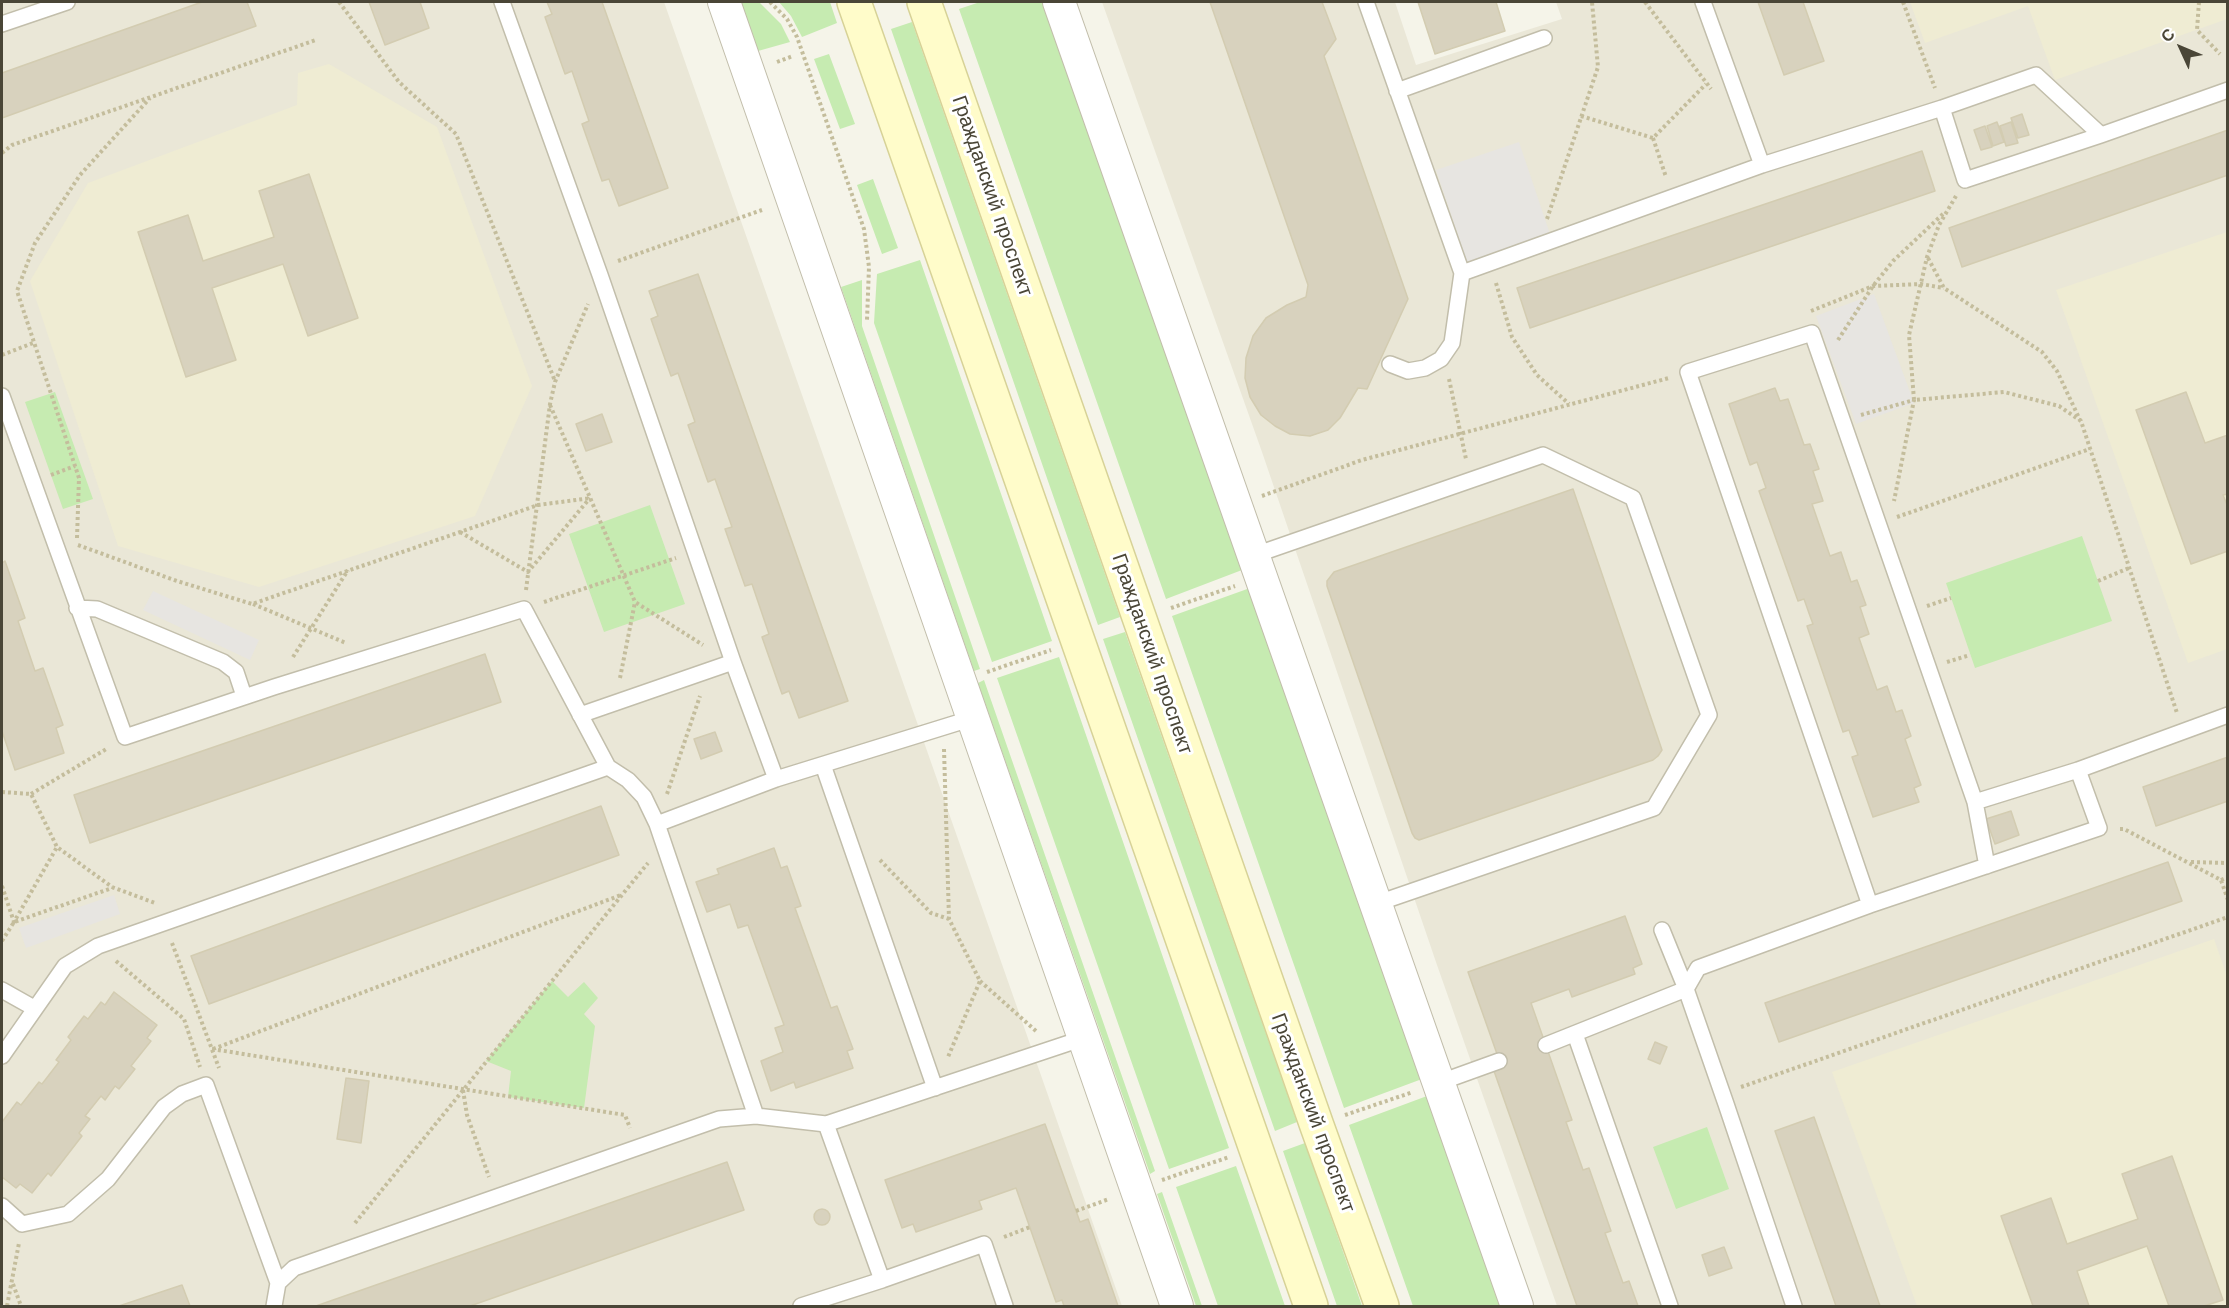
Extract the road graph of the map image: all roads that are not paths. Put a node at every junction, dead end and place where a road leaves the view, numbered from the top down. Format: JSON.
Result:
{"nodes":[{"id":1,"x":67,"y":2,"type":"edge"},
{"id":2,"x":502,"y":2,"type":"edge"},
{"id":3,"x":724,"y":2,"type":"edge"},
{"id":4,"x":854,"y":2,"type":"edge"},
{"id":5,"x":924,"y":2,"type":"edge"},
{"id":6,"x":1059,"y":2,"type":"edge"},
{"id":7,"x":1366,"y":2,"type":"edge"},
{"id":8,"x":1702,"y":2,"type":"edge"},
{"id":9,"x":2,"y":24,"type":"edge"},
{"id":10,"x":1544,"y":38,"type":"dead end"},
{"id":11,"x":1397,"y":90,"type":"junction"},
{"id":12,"x":2228,"y":90,"type":"edge"},
{"id":13,"x":1942,"y":108,"type":"junction"},
{"id":14,"x":2102,"y":135,"type":"junction"},
{"id":15,"x":1762,"y":165,"type":"junction"},
{"id":16,"x":1462,"y":273,"type":"junction"},
{"id":17,"x":1390,"y":364,"type":"dead end"},
{"id":18,"x":2,"y":396,"type":"edge"},
{"id":19,"x":1252,"y":556,"type":"junction"},
{"id":20,"x":77,"y":608,"type":"junction"},
{"id":21,"x":733,"y":662,"type":"junction"},
{"id":22,"x":244,"y":696,"type":"junction"},
{"id":23,"x":580,"y":715,"type":"junction"},
{"id":24,"x":2228,"y":716,"type":"edge"},
{"id":25,"x":959,"y":722,"type":"junction"},
{"id":26,"x":823,"y":765,"type":"junction"},
{"id":27,"x":608,"y":767,"type":"junction"},
{"id":28,"x":2078,"y":770,"type":"junction"},
{"id":29,"x":776,"y":779,"type":"junction"},
{"id":30,"x":1975,"y":801,"type":"junction"},
{"id":31,"x":657,"y":824,"type":"junction"},
{"id":32,"x":1988,"y":866,"type":"junction"},
{"id":33,"x":1375,"y":904,"type":"junction"},
{"id":34,"x":1870,"y":905,"type":"junction"},
{"id":35,"x":1662,"y":930,"type":"dead end"},
{"id":36,"x":1686,"y":989,"type":"junction"},
{"id":37,"x":2,"y":990,"type":"edge"},
{"id":38,"x":34,"y":1008,"type":"junction"},
{"id":39,"x":1575,"y":1034,"type":"junction"},
{"id":40,"x":1084,"y":1038,"type":"junction"},
{"id":41,"x":1546,"y":1045,"type":"dead end"},
{"id":42,"x":2,"y":1056,"type":"edge"},
{"id":43,"x":1499,"y":1061,"type":"dead end"},
{"id":44,"x":1427,"y":1087,"type":"junction"},
{"id":45,"x":934,"y":1088,"type":"junction"},
{"id":46,"x":756,"y":1116,"type":"junction"},
{"id":47,"x":826,"y":1124,"type":"junction"},
{"id":48,"x":2,"y":1206,"type":"edge"},
{"id":49,"x":882,"y":1280,"type":"junction"},
{"id":50,"x":278,"y":1283,"type":"junction"},
{"id":51,"x":274,"y":1306,"type":"edge"},
{"id":52,"x":801,"y":1306,"type":"edge"},
{"id":53,"x":1005,"y":1306,"type":"edge"},
{"id":54,"x":1178,"y":1306,"type":"edge"},
{"id":55,"x":1311,"y":1306,"type":"edge"},
{"id":56,"x":1382,"y":1306,"type":"edge"},
{"id":57,"x":1517,"y":1306,"type":"edge"},
{"id":58,"x":1671,"y":1306,"type":"edge"},
{"id":59,"x":1794,"y":1306,"type":"edge"}],
"edges":[{"from":1,"to":9,"type":"lane"},
{"from":2,"to":21,"type":"lane"},
{"from":3,"to":25,"type":"street"},
{"from":4,"to":55,"type":"main road"},
{"from":5,"to":56,"type":"main road","name":"Гражданский проспект"},
{"from":6,"to":19,"type":"street"},
{"from":7,"to":11,"type":"lane"},
{"from":8,"to":15,"type":"lane"},
{"from":10,"to":11,"type":"lane"},
{"from":11,"to":16,"type":"lane"},
{"from":12,"to":14,"type":"lane"},
{"from":13,"to":14,"type":"lane"},
{"from":13,"to":14,"type":"lane"},
{"from":13,"to":15,"type":"lane"},
{"from":15,"to":16,"type":"lane"},
{"from":16,"to":17,"type":"lane"},
{"from":18,"to":20,"type":"lane"},
{"from":19,"to":33,"type":"street"},
{"from":19,"to":33,"type":"lane"},
{"from":20,"to":22,"type":"lane"},
{"from":20,"to":22,"type":"lane"},
{"from":21,"to":23,"type":"lane"},
{"from":21,"to":29,"type":"lane"},
{"from":22,"to":23,"type":"lane"},
{"from":23,"to":27,"type":"lane"},
{"from":24,"to":28,"type":"lane"},
{"from":25,"to":26,"type":"lane"},
{"from":25,"to":40,"type":"street"},
{"from":26,"to":29,"type":"lane"},
{"from":26,"to":45,"type":"lane"},
{"from":27,"to":31,"type":"lane"},
{"from":27,"to":38,"type":"lane"},
{"from":28,"to":30,"type":"lane"},
{"from":28,"to":32,"type":"lane"},
{"from":29,"to":31,"type":"lane"},
{"from":30,"to":32,"type":"lane"},
{"from":30,"to":34,"type":"lane"},
{"from":31,"to":46,"type":"lane"},
{"from":32,"to":34,"type":"lane"},
{"from":33,"to":44,"type":"street"},
{"from":34,"to":36,"type":"lane"},
{"from":35,"to":36,"type":"lane"},
{"from":36,"to":39,"type":"lane"},
{"from":36,"to":59,"type":"lane"},
{"from":37,"to":38,"type":"lane"},
{"from":38,"to":42,"type":"lane"},
{"from":39,"to":41,"type":"lane"},
{"from":39,"to":58,"type":"lane"},
{"from":40,"to":45,"type":"lane"},
{"from":40,"to":54,"type":"street"},
{"from":43,"to":44,"type":"lane"},
{"from":44,"to":57,"type":"street"},
{"from":45,"to":47,"type":"lane"},
{"from":46,"to":47,"type":"lane"},
{"from":46,"to":50,"type":"lane"},
{"from":47,"to":49,"type":"lane"},
{"from":48,"to":50,"type":"lane"},
{"from":49,"to":52,"type":"lane"},
{"from":49,"to":53,"type":"lane"},
{"from":50,"to":51,"type":"lane"}]}
